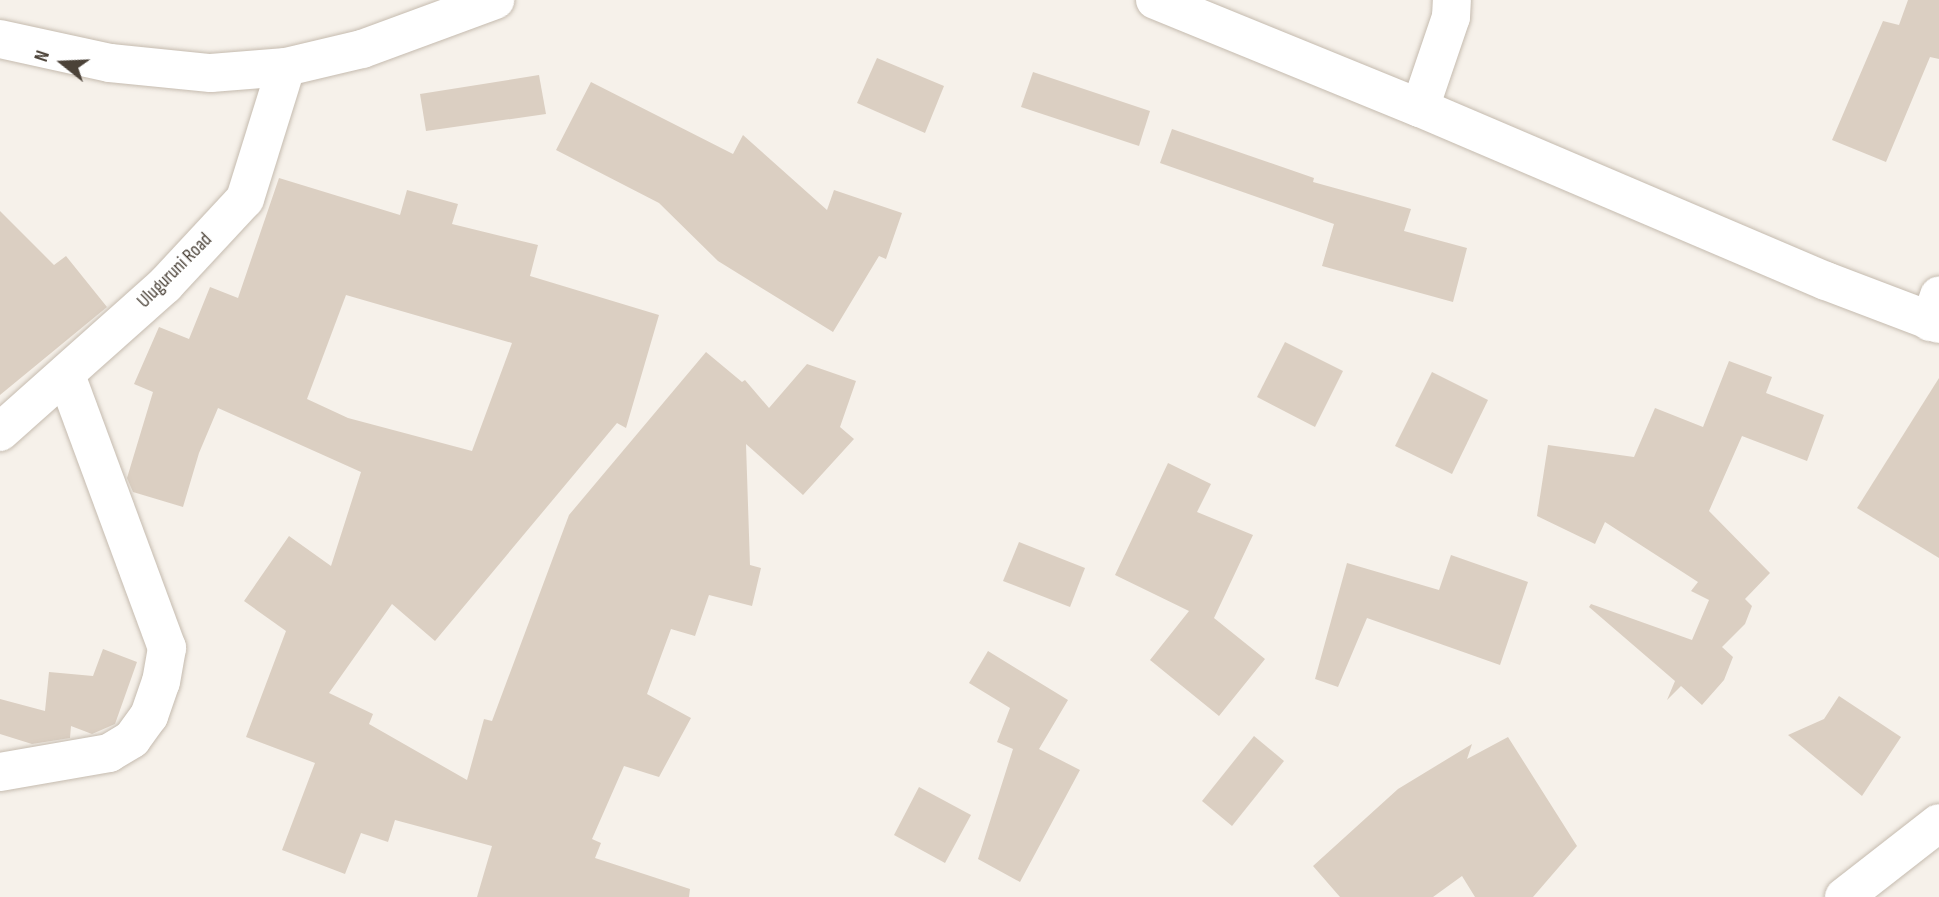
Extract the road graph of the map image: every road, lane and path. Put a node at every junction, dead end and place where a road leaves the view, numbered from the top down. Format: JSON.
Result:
{"nodes":[{"id":1,"x":495,"y":0,"type":"edge"},
{"id":2,"x":1155,"y":0,"type":"edge"},
{"id":3,"x":1452,"y":0,"type":"edge"},
{"id":4,"x":0,"y":38,"type":"edge"},
{"id":5,"x":286,"y":68,"type":"junction"},
{"id":6,"x":1420,"y":108,"type":"junction"},
{"id":7,"x":1936,"y":314,"type":"edge"},
{"id":8,"x":66,"y":375,"type":"junction"},
{"id":9,"x":0,"y":432,"type":"edge"},
{"id":10,"x":0,"y":772,"type":"edge"},
{"id":11,"x":1939,"y":823,"type":"edge"},
{"id":12,"x":1844,"y":897,"type":"edge"}],
"edges":[{"from":1,"to":5,"type":"street"},
{"from":2,"to":6,"type":"street"},
{"from":3,"to":6,"type":"street"},
{"from":4,"to":5,"type":"street"},
{"from":5,"to":8,"type":"street","name":"Uluguruni Road"},
{"from":6,"to":7,"type":"street"},
{"from":8,"to":9,"type":"street","name":"Uluguruni Road"},
{"from":8,"to":10,"type":"street"},
{"from":11,"to":12,"type":"street"}]}
